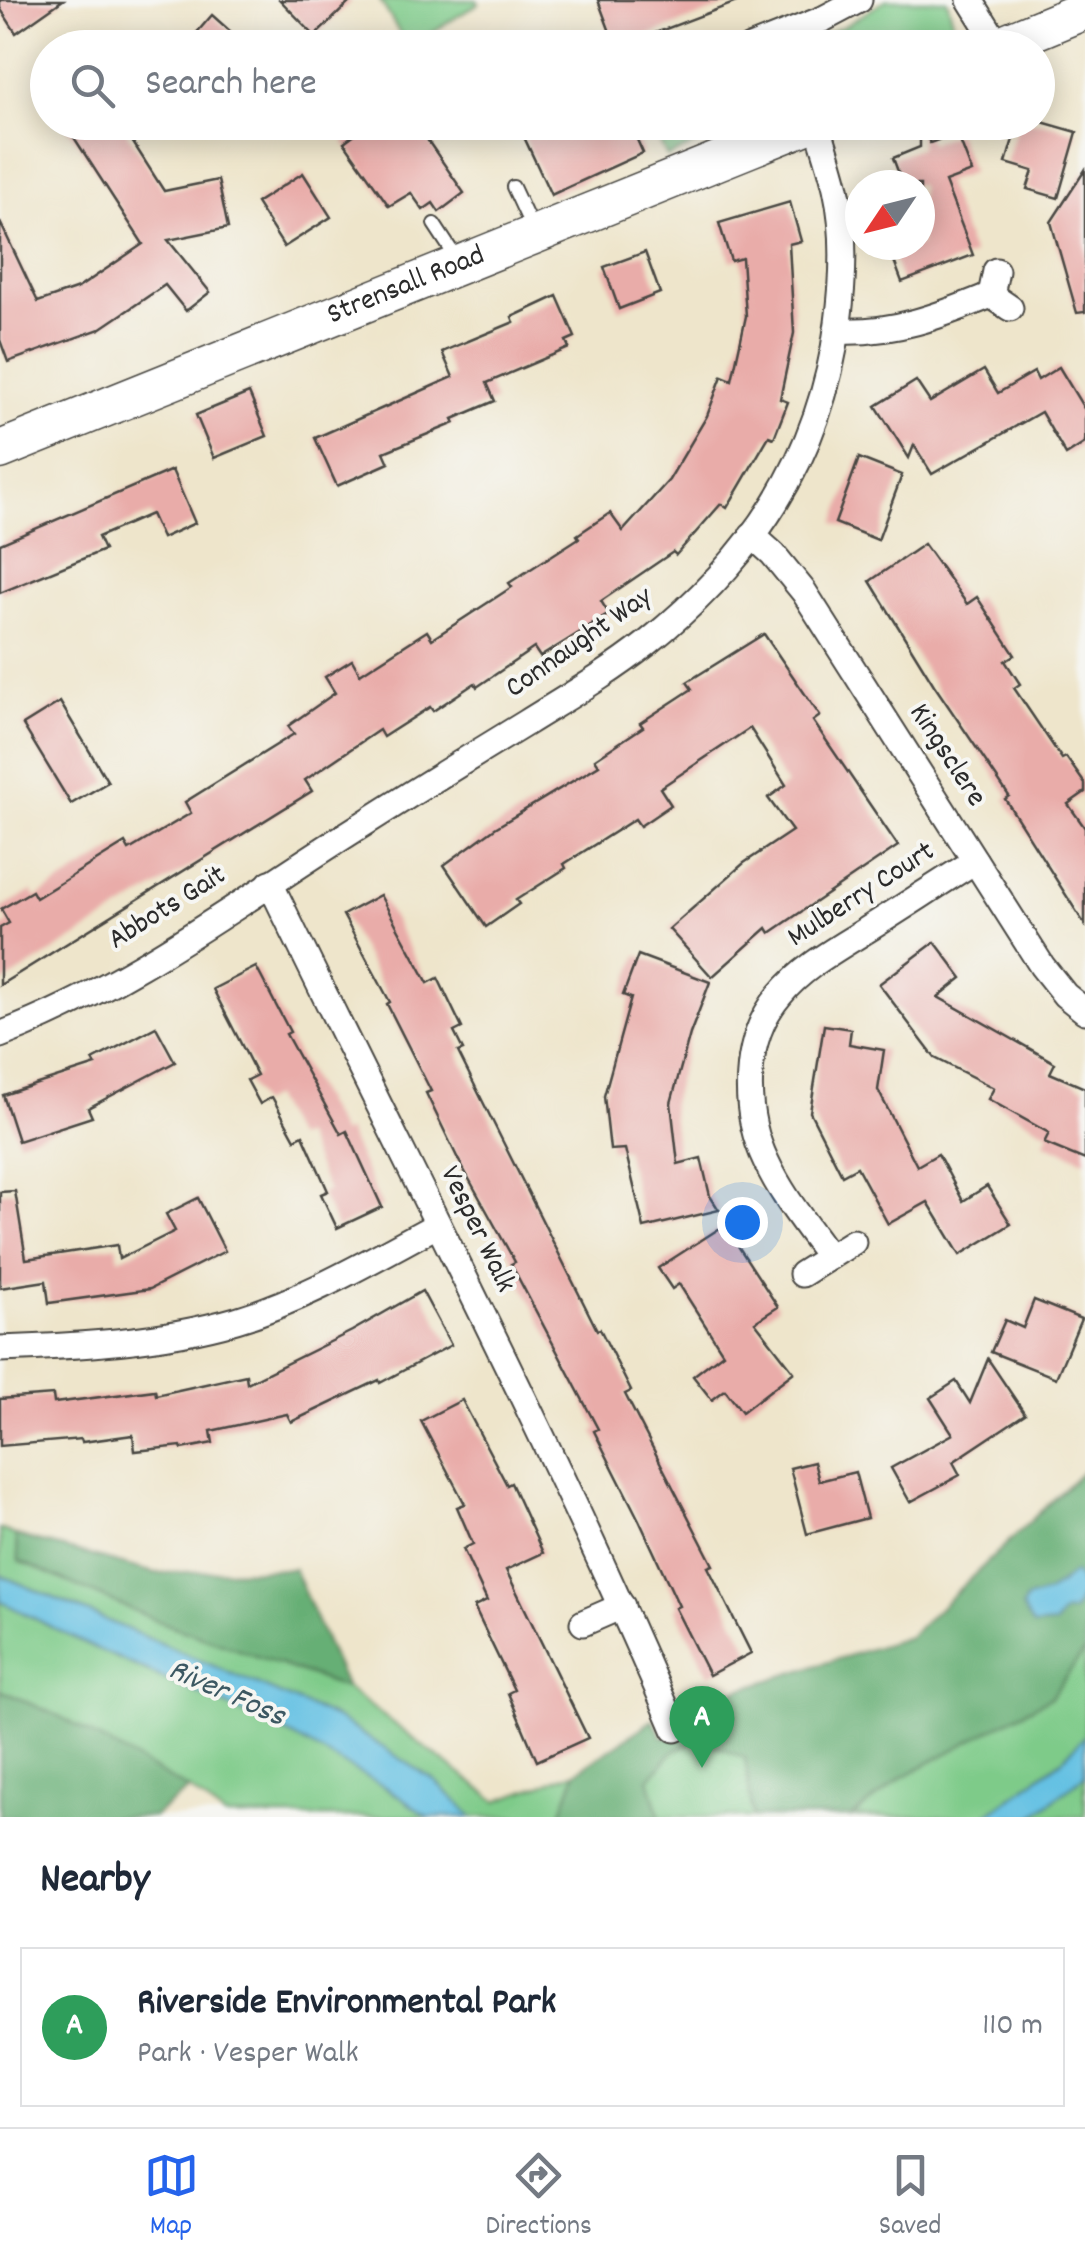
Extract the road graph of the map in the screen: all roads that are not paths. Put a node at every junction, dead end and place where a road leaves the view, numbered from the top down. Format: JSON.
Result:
{"nodes":[{"id":1,"x":858,"y":0,"type":"edge"},
{"id":2,"x":970,"y":0,"type":"edge"},
{"id":3,"x":1085,"y":10,"type":"edge"},
{"id":4,"x":797,"y":30,"type":"edge"},
{"id":5,"x":986,"y":30,"type":"edge"},
{"id":6,"x":1035,"y":30,"type":"edge"},
{"id":7,"x":770,"y":140,"type":"edge"},
{"id":8,"x":821,"y":140,"type":"edge"},
{"id":9,"x":514,"y":187,"type":"dead end"},
{"id":10,"x":434,"y":224,"type":"dead end"},
{"id":11,"x":535,"y":235,"type":"junction"},
{"id":12,"x":462,"y":265,"type":"junction"},
{"id":13,"x":999,"y":291,"type":"dead end"},
{"id":14,"x":837,"y":331,"type":"junction"},
{"id":15,"x":0,"y":450,"type":"edge"},
{"id":16,"x":752,"y":535,"type":"junction"},
{"id":17,"x":362,"y":824,"type":"joint"},
{"id":18,"x":975,"y":862,"type":"junction"},
{"id":19,"x":270,"y":884,"type":"junction"},
{"id":20,"x":1085,"y":1011,"type":"edge"},
{"id":21,"x":0,"y":1035,"type":"edge"},
{"id":22,"x":437,"y":1224,"type":"junction"},
{"id":23,"x":853,"y":1242,"type":"dead end"},
{"id":24,"x":829,"y":1257,"type":"junction"},
{"id":25,"x":802,"y":1274,"type":"dead end"},
{"id":26,"x":0,"y":1348,"type":"edge"},
{"id":27,"x":622,"y":1606,"type":"junction"},
{"id":28,"x":583,"y":1623,"type":"dead end"},
{"id":29,"x":675,"y":1728,"type":"dead end"}],
"edges":[{"from":1,"to":4,"type":"street"},
{"from":2,"to":5,"type":"street"},
{"from":3,"to":6,"type":"street"},
{"from":7,"to":11,"type":"street","name":"Strensall Road"},
{"from":8,"to":14,"type":"street","name":"Connaught Way"},
{"from":9,"to":11,"type":"lane"},
{"from":10,"to":12,"type":"lane"},
{"from":11,"to":12,"type":"street","name":"Strensall Road"},
{"from":12,"to":15,"type":"street","name":"Strensall Road"},
{"from":13,"to":14,"type":"street"},
{"from":14,"to":16,"type":"street","name":"Connaught Way"},
{"from":16,"to":17,"type":"street","name":"Connaught Way"},
{"from":16,"to":18,"type":"street","name":"Kingsclere"},
{"from":17,"to":19,"type":"street","name":"Abbots Gait"},
{"from":18,"to":20,"type":"street","name":"Kingsclere"},
{"from":18,"to":24,"type":"street","name":"Mulberry Court"},
{"from":19,"to":21,"type":"street","name":"Abbots Gait"},
{"from":19,"to":22,"type":"street","name":"Vesper Walk"},
{"from":22,"to":26,"type":"street"},
{"from":22,"to":27,"type":"street","name":"Vesper Walk"},
{"from":23,"to":24,"type":"street"},
{"from":24,"to":25,"type":"street"},
{"from":27,"to":28,"type":"street"},
{"from":27,"to":29,"type":"street","name":"Vesper Walk"}]}
